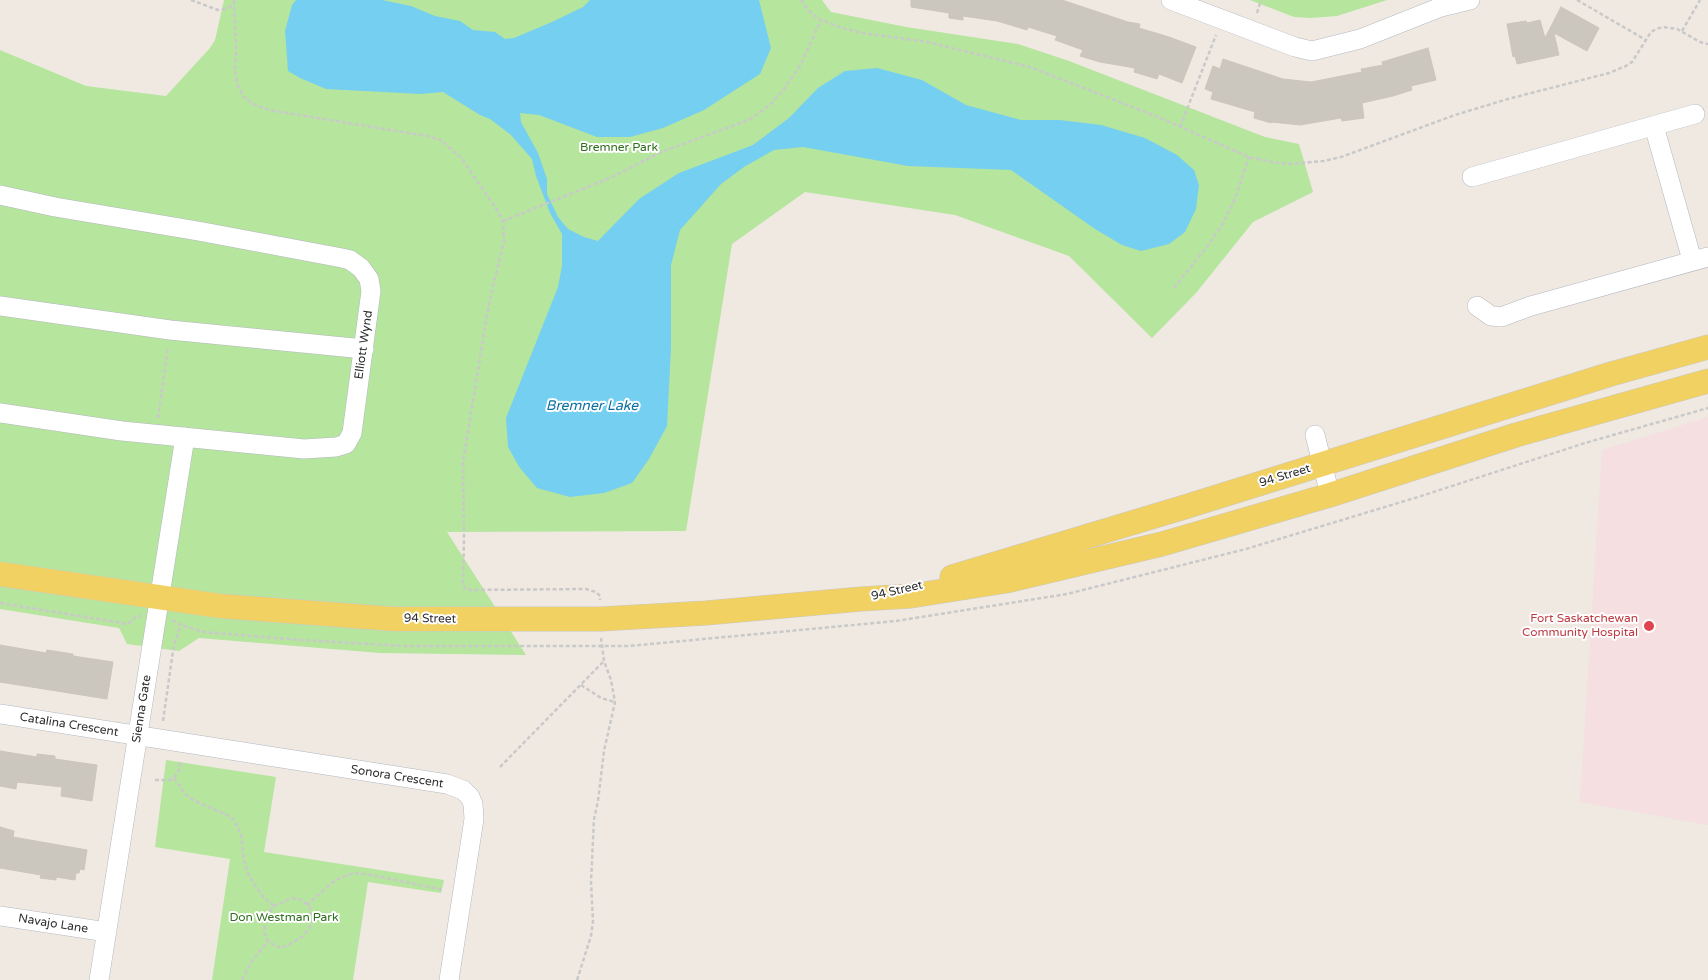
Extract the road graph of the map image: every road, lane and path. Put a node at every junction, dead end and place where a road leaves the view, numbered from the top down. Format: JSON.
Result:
{"nodes":[{"id":1,"x":191,"y":0,"type":"edge"},
{"id":2,"x":234,"y":0,"type":"edge"},
{"id":3,"x":801,"y":0,"type":"edge"},
{"id":4,"x":1171,"y":0,"type":"edge"},
{"id":5,"x":1261,"y":0,"type":"edge"},
{"id":6,"x":1470,"y":0,"type":"edge"},
{"id":7,"x":1578,"y":0,"type":"edge"},
{"id":8,"x":1700,"y":0,"type":"edge"},
{"id":9,"x":234,"y":4,"type":"junction"},
{"id":10,"x":1257,"y":13,"type":"dead end"},
{"id":11,"x":821,"y":20,"type":"junction"},
{"id":12,"x":1682,"y":31,"type":"junction"},
{"id":13,"x":1216,"y":35,"type":"dead end"},
{"id":14,"x":1646,"y":40,"type":"junction"},
{"id":15,"x":1708,"y":44,"type":"edge"},
{"id":16,"x":1695,"y":114,"type":"dead end"},
{"id":17,"x":1654,"y":126,"type":"junction"},
{"id":18,"x":1180,"y":127,"type":"junction"},
{"id":19,"x":1249,"y":157,"type":"junction"},
{"id":20,"x":1472,"y":177,"type":"dead end"},
{"id":21,"x":0,"y":195,"type":"edge"},
{"id":22,"x":503,"y":221,"type":"junction"},
{"id":23,"x":1700,"y":259,"type":"edge"},
{"id":24,"x":1174,"y":288,"type":"dead end"},
{"id":25,"x":0,"y":306,"type":"edge"},
{"id":26,"x":1477,"y":306,"type":"dead end"},
{"id":27,"x":170,"y":330,"type":"junction"},
{"id":28,"x":1708,"y":347,"type":"edge"},
{"id":29,"x":364,"y":348,"type":"junction"},
{"id":30,"x":1708,"y":381,"type":"edge"},
{"id":31,"x":0,"y":412,"type":"edge"},
{"id":32,"x":156,"y":434,"type":"junction"},
{"id":33,"x":1315,"y":435,"type":"dead end"},
{"id":34,"x":185,"y":437,"type":"junction"},
{"id":35,"x":1323,"y":464,"type":"junction"},
{"id":36,"x":1330,"y":495,"type":"junction"},
{"id":37,"x":0,"y":574,"type":"edge"},
{"id":38,"x":158,"y":598,"type":"junction"},
{"id":39,"x":861,"y":599,"type":"junction"},
{"id":40,"x":601,"y":619,"type":"junction"},
{"id":41,"x":181,"y":625,"type":"dead end"},
{"id":42,"x":604,"y":661,"type":"junction"},
{"id":43,"x":581,"y":685,"type":"junction"},
{"id":44,"x":615,"y":702,"type":"junction"},
{"id":45,"x":0,"y":714,"type":"edge"},
{"id":46,"x":163,"y":721,"type":"dead end"},
{"id":47,"x":137,"y":737,"type":"junction"},
{"id":48,"x":181,"y":760,"type":"dead end"},
{"id":49,"x":500,"y":767,"type":"dead end"},
{"id":50,"x":174,"y":778,"type":"junction"},
{"id":51,"x":155,"y":780,"type":"dead end"},
{"id":52,"x":444,"y":890,"type":"dead end"},
{"id":53,"x":307,"y":905,"type":"junction"},
{"id":54,"x":274,"y":906,"type":"junction"},
{"id":55,"x":0,"y":916,"type":"edge"},
{"id":56,"x":106,"y":932,"type":"junction"},
{"id":57,"x":268,"y":941,"type":"junction"},
{"id":58,"x":99,"y":980,"type":"edge"},
{"id":59,"x":242,"y":980,"type":"edge"},
{"id":60,"x":449,"y":980,"type":"edge"},
{"id":61,"x":577,"y":980,"type":"edge"}],
"edges":[{"from":1,"to":9,"type":"path"},
{"from":2,"to":9,"type":"path"},
{"from":3,"to":11,"type":"path"},
{"from":4,"to":6,"type":"street"},
{"from":5,"to":10,"type":"path"},
{"from":7,"to":14,"type":"path"},
{"from":8,"to":12,"type":"path"},
{"from":9,"to":22,"type":"path"},
{"from":11,"to":18,"type":"path"},
{"from":11,"to":22,"type":"path"},
{"from":12,"to":14,"type":"path"},
{"from":12,"to":15,"type":"path"},
{"from":13,"to":18,"type":"path"},
{"from":14,"to":19,"type":"path"},
{"from":16,"to":17,"type":"street"},
{"from":17,"to":20,"type":"street"},
{"from":17,"to":23,"type":"street"},
{"from":18,"to":19,"type":"path"},
{"from":19,"to":24,"type":"path"},
{"from":21,"to":29,"type":"street","name":"Elliott Wynd"},
{"from":22,"to":40,"type":"path"},
{"from":23,"to":26,"type":"street"},
{"from":25,"to":27,"type":"street"},
{"from":27,"to":29,"type":"street"},
{"from":27,"to":32,"type":"path"},
{"from":28,"to":35,"type":"main road","name":"94 Street"},
{"from":29,"to":34,"type":"street","name":"Elliott Wynd"},
{"from":30,"to":36,"type":"main road","name":"94 Street"},
{"from":31,"to":32,"type":"street","name":"Elliott Wynd"},
{"from":32,"to":34,"type":"street","name":"Elliott Wynd"},
{"from":33,"to":35,"type":"street"},
{"from":34,"to":38,"type":"street","name":"Sienna Gate"},
{"from":35,"to":36,"type":"street"},
{"from":35,"to":39,"type":"main road","name":"94 Street"},
{"from":36,"to":39,"type":"main road","name":"94 Street"},
{"from":37,"to":38,"type":"main road","name":"94 Street"},
{"from":38,"to":40,"type":"main road","name":"94 Street"},
{"from":38,"to":47,"type":"street","name":"Sienna Gate"},
{"from":39,"to":40,"type":"main road","name":"94 Street"},
{"from":40,"to":42,"type":"path"},
{"from":41,"to":46,"type":"path"},
{"from":42,"to":43,"type":"path"},
{"from":42,"to":44,"type":"path"},
{"from":43,"to":44,"type":"path"},
{"from":43,"to":49,"type":"path"},
{"from":44,"to":61,"type":"path"},
{"from":45,"to":47,"type":"street","name":"Catalina Crescent"},
{"from":47,"to":56,"type":"street","name":"Sienna Gate"},
{"from":47,"to":60,"type":"street","name":"Sonora Crescent"},
{"from":48,"to":50,"type":"path"},
{"from":50,"to":51,"type":"path"},
{"from":50,"to":54,"type":"path"},
{"from":52,"to":53,"type":"path"},
{"from":53,"to":54,"type":"path"},
{"from":53,"to":57,"type":"path"},
{"from":54,"to":57,"type":"path"},
{"from":55,"to":56,"type":"street","name":"Navajo Lane"},
{"from":56,"to":58,"type":"street","name":"Sienna Gate"},
{"from":57,"to":59,"type":"path"}]}
